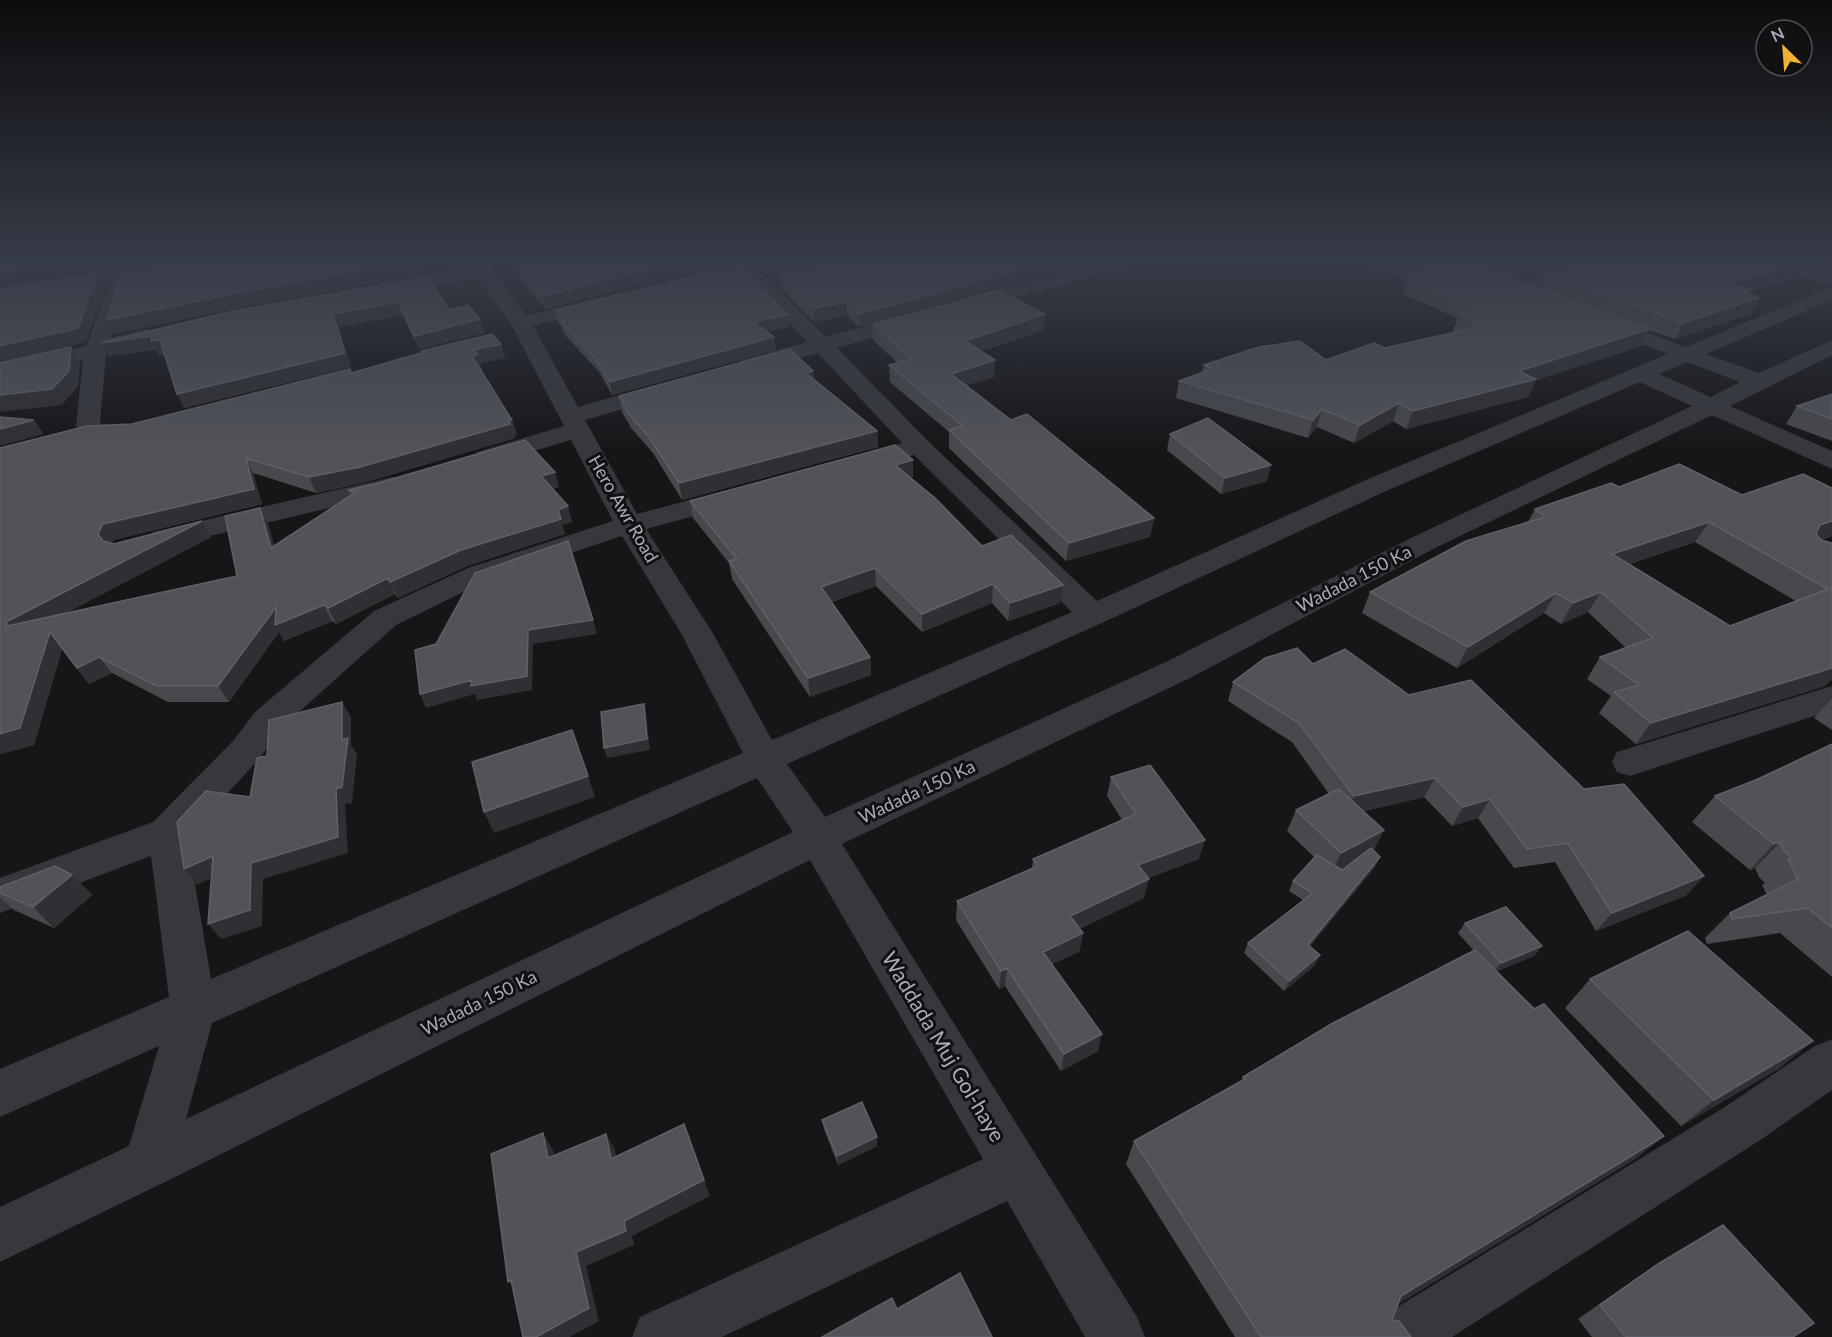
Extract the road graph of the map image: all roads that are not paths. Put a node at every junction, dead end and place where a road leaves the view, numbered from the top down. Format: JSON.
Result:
{"nodes":[{"id":1,"x":103,"y":325,"type":"edge"},
{"id":2,"x":514,"y":325,"type":"edge"},
{"id":3,"x":532,"y":325,"type":"edge"},
{"id":4,"x":807,"y":325,"type":"edge"},
{"id":5,"x":893,"y":325,"type":"edge"},
{"id":6,"x":1610,"y":325,"type":"edge"},
{"id":7,"x":1754,"y":325,"type":"edge"},
{"id":8,"x":169,"y":330,"type":"edge"},
{"id":9,"x":517,"y":330,"type":"junction"},
{"id":10,"x":822,"y":345,"type":"junction"},
{"id":11,"x":1832,"y":345,"type":"edge"},
{"id":12,"x":96,"y":348,"type":"junction"},
{"id":13,"x":1688,"y":354,"type":"junction"},
{"id":14,"x":731,"y":370,"type":"edge"},
{"id":15,"x":0,"y":371,"type":"edge"},
{"id":16,"x":1641,"y":374,"type":"junction"},
{"id":17,"x":1759,"y":381,"type":"junction"},
{"id":18,"x":686,"y":383,"type":"edge"},
{"id":19,"x":1712,"y":406,"type":"junction"},
{"id":20,"x":575,"y":423,"type":"junction"},
{"id":21,"x":95,"y":431,"type":"junction"},
{"id":22,"x":120,"y":431,"type":"edge"},
{"id":23,"x":63,"y":439,"type":"edge"},
{"id":24,"x":919,"y":446,"type":"junction"},
{"id":25,"x":1832,"y":461,"type":"edge"},
{"id":26,"x":464,"y":464,"type":"edge"},
{"id":27,"x":841,"y":467,"type":"edge"},
{"id":28,"x":418,"y":477,"type":"edge"},
{"id":29,"x":763,"y":489,"type":"edge"},
{"id":30,"x":629,"y":525,"type":"junction"},
{"id":31,"x":135,"y":545,"type":"edge"},
{"id":32,"x":1093,"y":615,"type":"junction"},
{"id":33,"x":1832,"y":698,"type":"edge"},
{"id":34,"x":764,"y":759,"type":"junction"},
{"id":35,"x":1630,"y":762,"type":"dead end"},
{"id":36,"x":167,"y":833,"type":"junction"},
{"id":37,"x":818,"y":838,"type":"junction"},
{"id":38,"x":0,"y":896,"type":"edge"},
{"id":39,"x":194,"y":1008,"type":"junction"},
{"id":40,"x":1832,"y":1062,"type":"edge"},
{"id":41,"x":0,"y":1093,"type":"edge"},
{"id":42,"x":149,"y":1163,"type":"junction"},
{"id":43,"x":1017,"y":1170,"type":"junction"},
{"id":44,"x":0,"y":1235,"type":"edge"},
{"id":45,"x":660,"y":1337,"type":"edge"},
{"id":46,"x":1117,"y":1337,"type":"edge"},
{"id":47,"x":1401,"y":1337,"type":"edge"}],
"edges":[{"from":1,"to":12,"type":"street"},
{"from":2,"to":9,"type":"street","name":"Hero Awr Road"},
{"from":3,"to":9,"type":"street"},
{"from":4,"to":10,"type":"street"},
{"from":5,"to":10,"type":"street"},
{"from":6,"to":13,"type":"street"},
{"from":7,"to":13,"type":"street"},
{"from":8,"to":12,"type":"street"},
{"from":9,"to":20,"type":"street","name":"Hero Awr Road"},
{"from":10,"to":14,"type":"street"},
{"from":10,"to":24,"type":"street"},
{"from":11,"to":17,"type":"street","name":"Wadada 150 Ka"},
{"from":12,"to":15,"type":"street"},
{"from":12,"to":21,"type":"street"},
{"from":13,"to":16,"type":"street"},
{"from":13,"to":17,"type":"street"},
{"from":16,"to":19,"type":"street"},
{"from":16,"to":32,"type":"street"},
{"from":17,"to":19,"type":"street","name":"Wadada 150 Ka"},
{"from":18,"to":20,"type":"street"},
{"from":19,"to":25,"type":"street"},
{"from":19,"to":37,"type":"street","name":"Wadada 150 Ka"},
{"from":20,"to":26,"type":"street"},
{"from":20,"to":30,"type":"street","name":"Hero Awr Road"},
{"from":21,"to":22,"type":"street"},
{"from":21,"to":23,"type":"street"},
{"from":24,"to":27,"type":"street"},
{"from":24,"to":32,"type":"street"},
{"from":28,"to":31,"type":"street"},
{"from":29,"to":30,"type":"street"},
{"from":30,"to":34,"type":"street","name":"Hero Awr Road"},
{"from":30,"to":36,"type":"street"},
{"from":32,"to":34,"type":"street"},
{"from":33,"to":35,"type":"street"},
{"from":34,"to":37,"type":"street","name":"Waddada Muj Gol-haye"},
{"from":34,"to":39,"type":"street"},
{"from":36,"to":38,"type":"street"},
{"from":36,"to":39,"type":"street"},
{"from":37,"to":42,"type":"street","name":"Wadada 150 Ka"},
{"from":37,"to":43,"type":"street","name":"Waddada Muj Gol-haye"},
{"from":39,"to":41,"type":"street"},
{"from":39,"to":42,"type":"street"},
{"from":40,"to":47,"type":"street"},
{"from":42,"to":44,"type":"street","name":"Wadada 150 Ka"},
{"from":43,"to":45,"type":"street"},
{"from":43,"to":46,"type":"street","name":"Waddada Muj Gol-haye"}]}
